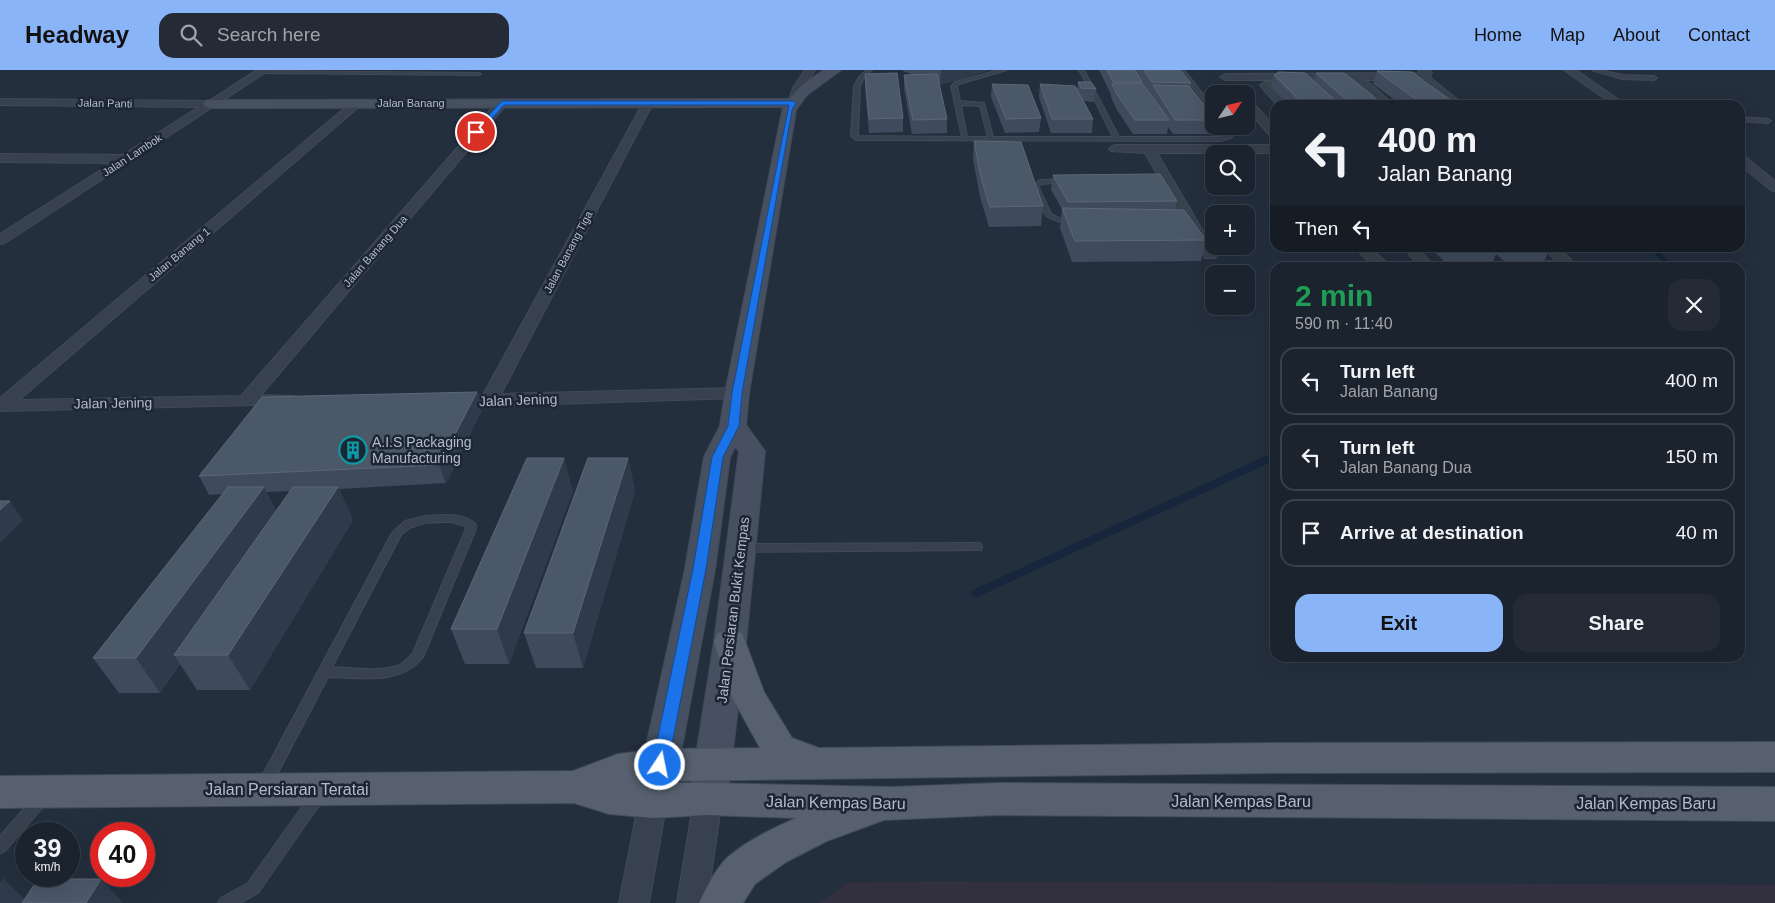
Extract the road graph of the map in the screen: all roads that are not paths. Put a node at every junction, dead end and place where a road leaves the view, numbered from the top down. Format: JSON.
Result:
{"nodes":[{"id":1,"x":810,"y":70,"type":"edge"},
{"id":2,"x":834,"y":70,"type":"edge"},
{"id":3,"x":870,"y":70,"type":"edge"},
{"id":4,"x":1005,"y":70,"type":"edge"},
{"id":5,"x":1080,"y":70,"type":"edge"},
{"id":6,"x":1181,"y":70,"type":"edge"},
{"id":7,"x":1568,"y":70,"type":"edge"},
{"id":8,"x":1594,"y":70,"type":"edge"},
{"id":9,"x":262,"y":71,"type":"edge"},
{"id":10,"x":1222,"y":73,"type":"edge"},
{"id":11,"x":1424,"y":73,"type":"edge"},
{"id":12,"x":479,"y":74,"type":"dead end"},
{"id":13,"x":1654,"y":78,"type":"dead end"},
{"id":14,"x":1362,"y":81,"type":"junction"},
{"id":15,"x":1232,"y":85,"type":"edge"},
{"id":16,"x":1278,"y":100,"type":"edge"},
{"id":17,"x":1383,"y":100,"type":"edge"},
{"id":18,"x":1456,"y":100,"type":"edge"},
{"id":19,"x":1613,"y":100,"type":"edge"},
{"id":20,"x":1205,"y":101,"type":"edge"},
{"id":21,"x":0,"y":102,"type":"edge"},
{"id":22,"x":356,"y":103,"type":"junction"},
{"id":23,"x":502,"y":103,"type":"junction"},
{"id":24,"x":648,"y":103,"type":"junction"},
{"id":25,"x":793,"y":103,"type":"junction"},
{"id":26,"x":958,"y":103,"type":"junction"},
{"id":27,"x":210,"y":104,"type":"junction"},
{"id":28,"x":1255,"y":112,"type":"edge"},
{"id":29,"x":1745,"y":119,"type":"edge"},
{"id":30,"x":1768,"y":121,"type":"dead end"},
{"id":31,"x":1270,"y":129,"type":"edge"},
{"id":32,"x":1230,"y":135,"type":"edge"},
{"id":33,"x":965,"y":139,"type":"junction"},
{"id":34,"x":991,"y":139,"type":"junction"},
{"id":35,"x":1116,"y":144,"type":"junction"},
{"id":36,"x":1127,"y":144,"type":"junction"},
{"id":37,"x":1149,"y":149,"type":"junction"},
{"id":38,"x":1270,"y":149,"type":"edge"},
{"id":39,"x":0,"y":158,"type":"edge"},
{"id":40,"x":126,"y":159,"type":"junction"},
{"id":41,"x":1745,"y":164,"type":"edge"},
{"id":42,"x":1074,"y":181,"type":"edge"},
{"id":43,"x":1774,"y":185,"type":"edge"},
{"id":44,"x":1083,"y":222,"type":"edge"},
{"id":45,"x":0,"y":240,"type":"edge"},
{"id":46,"x":1367,"y":252,"type":"edge"},
{"id":47,"x":1414,"y":252,"type":"edge"},
{"id":48,"x":1555,"y":252,"type":"edge"},
{"id":49,"x":1210,"y":256,"type":"dead end"},
{"id":50,"x":1381,"y":262,"type":"edge"},
{"id":51,"x":1423,"y":262,"type":"edge"},
{"id":52,"x":1566,"y":262,"type":"edge"},
{"id":53,"x":737,"y":393,"type":"junction"},
{"id":54,"x":248,"y":400,"type":"junction"},
{"id":55,"x":306,"y":400,"type":"edge"},
{"id":56,"x":431,"y":401,"type":"edge"},
{"id":57,"x":489,"y":401,"type":"junction"},
{"id":58,"x":0,"y":406,"type":"edge"},
{"id":59,"x":733,"y":426,"type":"junction"},
{"id":60,"x":977,"y":547,"type":"dead end"},
{"id":61,"x":740,"y":548,"type":"junction"},
{"id":62,"x":730,"y":642,"type":"junction"},
{"id":63,"x":324,"y":672,"type":"junction"},
{"id":64,"x":1775,"y":757,"type":"edge"},
{"id":65,"x":900,"y":761,"type":"junction"},
{"id":66,"x":660,"y":765,"type":"junction"},
{"id":67,"x":711,"y":782,"type":"junction"},
{"id":68,"x":574,"y":787,"type":"junction"},
{"id":69,"x":323,"y":789,"type":"junction"},
{"id":70,"x":262,"y":790,"type":"junction"},
{"id":71,"x":47,"y":791,"type":"junction"},
{"id":72,"x":0,"y":792,"type":"edge"},
{"id":73,"x":653,"y":801,"type":"junction"},
{"id":74,"x":891,"y":804,"type":"junction"},
{"id":75,"x":1775,"y":804,"type":"edge"},
{"id":76,"x":0,"y":846,"type":"edge"},
{"id":77,"x":226,"y":903,"type":"edge"},
{"id":78,"x":634,"y":903,"type":"edge"},
{"id":79,"x":692,"y":903,"type":"edge"},
{"id":80,"x":720,"y":903,"type":"edge"}],
"edges":[{"from":1,"to":25,"type":"street"},
{"from":2,"to":25,"type":"street"},
{"from":3,"to":33,"type":"lane"},
{"from":4,"to":26,"type":"lane"},
{"from":5,"to":35,"type":"lane"},
{"from":6,"to":20,"type":"lane"},
{"from":7,"to":19,"type":"street"},
{"from":8,"to":13,"type":"lane"},
{"from":9,"to":12,"type":"lane"},
{"from":9,"to":27,"type":"street","name":"Jalan Lambok"},
{"from":10,"to":14,"type":"street"},
{"from":10,"to":15,"type":"street"},
{"from":11,"to":14,"type":"street"},
{"from":11,"to":18,"type":"lane"},
{"from":14,"to":16,"type":"street"},
{"from":14,"to":17,"type":"street"},
{"from":21,"to":27,"type":"street","name":"Jalan Panti"},
{"from":22,"to":23,"type":"street","name":"Jalan Banang"},
{"from":22,"to":27,"type":"street","name":"Jalan Banang"},
{"from":22,"to":58,"type":"street","name":"Jalan Banang 1"},
{"from":23,"to":24,"type":"street","name":"Jalan Banang"},
{"from":23,"to":54,"type":"street","name":"Jalan Banang Dua"},
{"from":24,"to":25,"type":"street","name":"Jalan Banang"},
{"from":24,"to":57,"type":"street","name":"Jalan Banang Tiga"},
{"from":25,"to":53,"type":"street"},
{"from":26,"to":33,"type":"lane"},
{"from":26,"to":34,"type":"lane"},
{"from":27,"to":40,"type":"street","name":"Jalan Lambok"},
{"from":28,"to":31,"type":"street"},
{"from":29,"to":30,"type":"lane"},
{"from":32,"to":36,"type":"lane"},
{"from":33,"to":34,"type":"lane"},
{"from":34,"to":35,"type":"lane"},
{"from":35,"to":36,"type":"street"},
{"from":36,"to":37,"type":"street"},
{"from":37,"to":38,"type":"street"},
{"from":37,"to":49,"type":"street"},
{"from":39,"to":40,"type":"street"},
{"from":40,"to":45,"type":"street","name":"Jalan Lambok"},
{"from":41,"to":43,"type":"street"},
{"from":42,"to":44,"type":"lane"},
{"from":46,"to":50,"type":"street"},
{"from":47,"to":51,"type":"street"},
{"from":48,"to":52,"type":"street"},
{"from":53,"to":57,"type":"street","name":"Jalan Jening"},
{"from":53,"to":59,"type":"street"},
{"from":54,"to":55,"type":"street","name":"Jalan Jening"},
{"from":54,"to":58,"type":"street","name":"Jalan Jening"},
{"from":56,"to":57,"type":"street","name":"Jalan Jening"},
{"from":59,"to":61,"type":"street","name":"Jalan Persiaran Bukit Kempas"},
{"from":59,"to":66,"type":"street"},
{"from":60,"to":61,"type":"lane"},
{"from":61,"to":62,"type":"street","name":"Jalan Persiaran Bukit Kempas"},
{"from":62,"to":65,"type":"main road"},
{"from":62,"to":67,"type":"street","name":"Jalan Persiaran Bukit Kempas"},
{"from":63,"to":63,"type":"lane"},
{"from":63,"to":70,"type":"lane"},
{"from":64,"to":65,"type":"main road"},
{"from":65,"to":67,"type":"main road"},
{"from":66,"to":67,"type":"main road","name":"Jalan Persiaran Teratai"},
{"from":66,"to":68,"type":"main road","name":"Jalan Persiaran Teratai"},
{"from":66,"to":73,"type":"street"},
{"from":67,"to":73,"type":"main road","name":"Jalan Persiaran Teratai"},
{"from":67,"to":74,"type":"main road","name":"Jalan Kempas Baru"},
{"from":67,"to":79,"type":"street"},
{"from":68,"to":69,"type":"main road","name":"Jalan Persiaran Teratai"},
{"from":68,"to":73,"type":"main road","name":"Jalan Persiaran Teratai"},
{"from":69,"to":70,"type":"main road","name":"Jalan Persiaran Teratai"},
{"from":69,"to":77,"type":"lane"},
{"from":70,"to":71,"type":"main road","name":"Jalan Persiaran Teratai"},
{"from":71,"to":72,"type":"main road","name":"Jalan Persiaran Teratai"},
{"from":71,"to":76,"type":"lane"},
{"from":73,"to":78,"type":"street"},
{"from":74,"to":75,"type":"main road","name":"Jalan Kempas Baru"},
{"from":74,"to":80,"type":"main road"}]}
